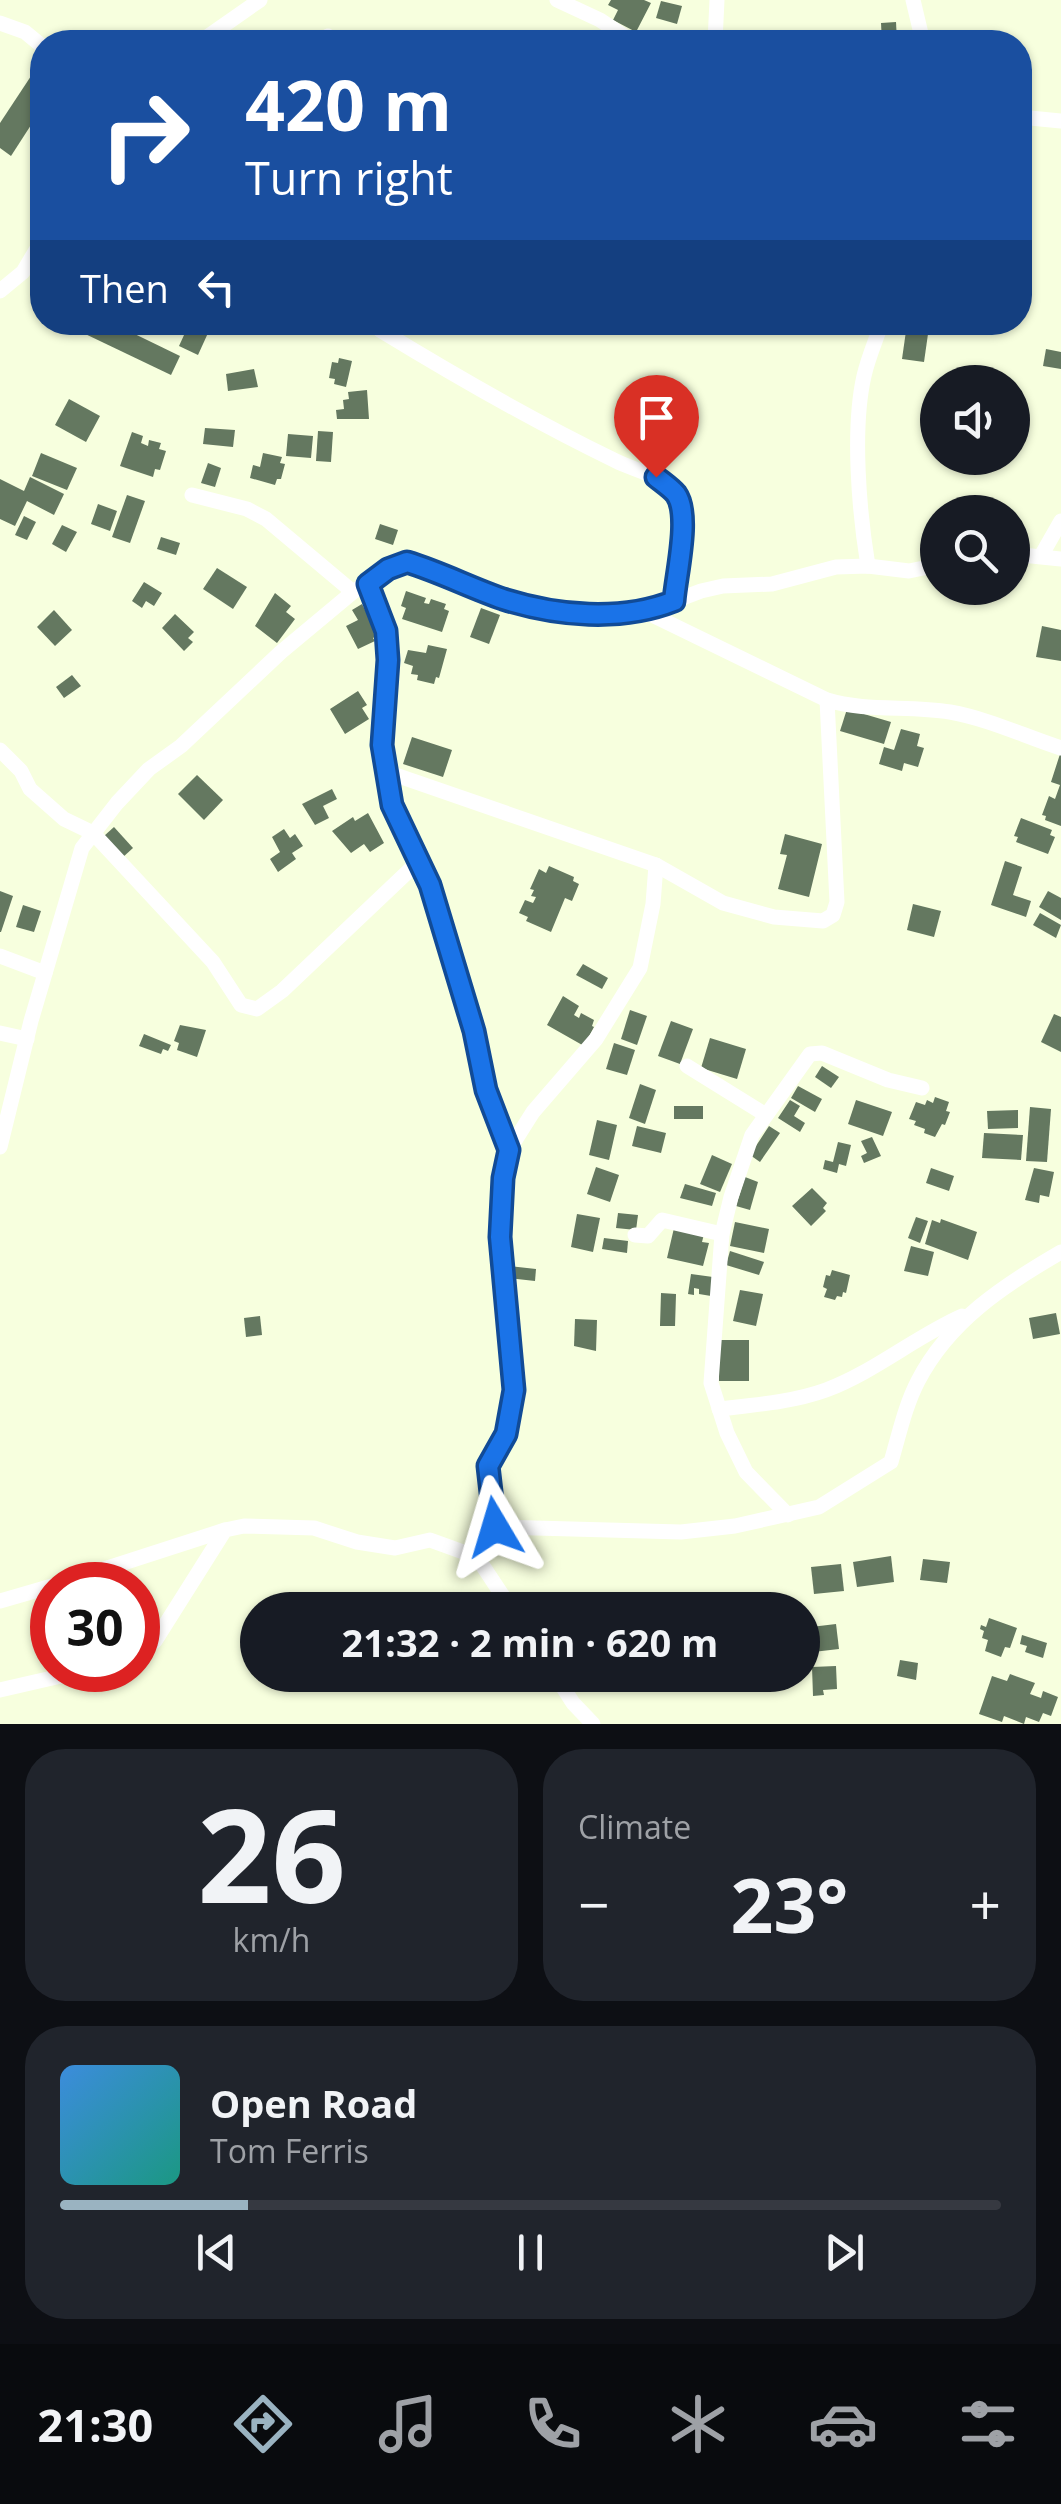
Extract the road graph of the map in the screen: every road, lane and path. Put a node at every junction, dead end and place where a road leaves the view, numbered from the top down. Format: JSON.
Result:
{"nodes":[{"id":1,"x":260,"y":0,"type":"edge"},
{"id":2,"x":557,"y":0,"type":"edge"},
{"id":3,"x":717,"y":0,"type":"edge"},
{"id":4,"x":912,"y":0,"type":"edge"},
{"id":5,"x":0,"y":23,"type":"edge"},
{"id":6,"x":217,"y":30,"type":"edge"},
{"id":7,"x":615,"y":30,"type":"edge"},
{"id":8,"x":716,"y":30,"type":"edge"},
{"id":9,"x":920,"y":30,"type":"edge"},
{"id":10,"x":30,"y":36,"type":"edge"},
{"id":11,"x":1032,"y":118,"type":"edge"},
{"id":12,"x":1061,"y":121,"type":"edge"},
{"id":13,"x":30,"y":259,"type":"edge"},
{"id":14,"x":0,"y":291,"type":"edge"},
{"id":15,"x":388,"y":335,"type":"edge"},
{"id":16,"x":877,"y":335,"type":"edge"},
{"id":17,"x":192,"y":495,"type":"dead end"},
{"id":18,"x":1061,"y":521,"type":"edge"},
{"id":19,"x":1030,"y":555,"type":"edge"},
{"id":20,"x":1041,"y":556,"type":"junction"},
{"id":21,"x":1061,"y":559,"type":"edge"},
{"id":22,"x":868,"y":566,"type":"junction"},
{"id":23,"x":920,"y":569,"type":"edge"},
{"id":24,"x":368,"y":584,"type":"junction"},
{"id":25,"x":353,"y":592,"type":"junction"},
{"id":26,"x":674,"y":601,"type":"junction"},
{"id":27,"x":646,"y":612,"type":"junction"},
{"id":28,"x":827,"y":700,"type":"junction"},
{"id":29,"x":1061,"y":748,"type":"edge"},
{"id":30,"x":0,"y":750,"type":"edge"},
{"id":31,"x":387,"y":772,"type":"junction"},
{"id":32,"x":93,"y":833,"type":"junction"},
{"id":33,"x":417,"y":863,"type":"junction"},
{"id":34,"x":656,"y":865,"type":"junction"},
{"id":35,"x":0,"y":956,"type":"edge"},
{"id":36,"x":45,"y":973,"type":"junction"},
{"id":37,"x":0,"y":1033,"type":"edge"},
{"id":38,"x":27,"y":1039,"type":"junction"},
{"id":39,"x":687,"y":1066,"type":"dead end"},
{"id":40,"x":922,"y":1088,"type":"dead end"},
{"id":41,"x":766,"y":1115,"type":"junction"},
{"id":42,"x":0,"y":1147,"type":"edge"},
{"id":43,"x":509,"y":1150,"type":"junction"},
{"id":44,"x":722,"y":1234,"type":"junction"},
{"id":45,"x":636,"y":1235,"type":"dead end"},
{"id":46,"x":1061,"y":1252,"type":"edge"},
{"id":47,"x":970,"y":1312,"type":"junction"},
{"id":48,"x":719,"y":1408,"type":"junction"},
{"id":49,"x":788,"y":1515,"type":"junction"},
{"id":50,"x":495,"y":1527,"type":"junction"},
{"id":51,"x":226,"y":1530,"type":"junction"},
{"id":52,"x":477,"y":1557,"type":"junction"},
{"id":53,"x":126,"y":1562,"type":"edge"},
{"id":54,"x":30,"y":1592,"type":"edge"},
{"id":55,"x":500,"y":1592,"type":"edge"},
{"id":56,"x":0,"y":1601,"type":"edge"},
{"id":57,"x":160,"y":1633,"type":"edge"},
{"id":58,"x":30,"y":1683,"type":"edge"},
{"id":59,"x":0,"y":1690,"type":"edge"},
{"id":60,"x":566,"y":1692,"type":"edge"},
{"id":61,"x":593,"y":1724,"type":"edge"}],
"edges":[{"from":1,"to":6,"type":"street"},
{"from":2,"to":7,"type":"street"},
{"from":3,"to":8,"type":"street"},
{"from":4,"to":9,"type":"street"},
{"from":5,"to":10,"type":"street"},
{"from":11,"to":12,"type":"street"},
{"from":13,"to":14,"type":"street"},
{"from":15,"to":26,"type":"street"},
{"from":16,"to":22,"type":"street"},
{"from":17,"to":25,"type":"street"},
{"from":18,"to":20,"type":"street"},
{"from":19,"to":20,"type":"street"},
{"from":20,"to":21,"type":"street"},
{"from":22,"to":23,"type":"street"},
{"from":22,"to":26,"type":"street"},
{"from":24,"to":25,"type":"street"},
{"from":24,"to":27,"type":"street"},
{"from":24,"to":31,"type":"street"},
{"from":25,"to":32,"type":"street"},
{"from":26,"to":27,"type":"street"},
{"from":27,"to":28,"type":"street"},
{"from":28,"to":29,"type":"street"},
{"from":28,"to":34,"type":"street"},
{"from":30,"to":32,"type":"street"},
{"from":31,"to":33,"type":"street"},
{"from":31,"to":34,"type":"street"},
{"from":32,"to":33,"type":"street"},
{"from":32,"to":36,"type":"street"},
{"from":33,"to":43,"type":"street"},
{"from":34,"to":43,"type":"street"},
{"from":35,"to":36,"type":"street"},
{"from":36,"to":38,"type":"street"},
{"from":37,"to":38,"type":"street"},
{"from":38,"to":42,"type":"street"},
{"from":39,"to":41,"type":"street"},
{"from":40,"to":41,"type":"street"},
{"from":41,"to":44,"type":"street"},
{"from":43,"to":50,"type":"street"},
{"from":44,"to":45,"type":"street"},
{"from":44,"to":48,"type":"street"},
{"from":46,"to":47,"type":"street"},
{"from":47,"to":48,"type":"street"},
{"from":47,"to":49,"type":"street"},
{"from":48,"to":49,"type":"street"},
{"from":49,"to":50,"type":"street"},
{"from":50,"to":52,"type":"street"},
{"from":51,"to":52,"type":"street"},
{"from":51,"to":53,"type":"street"},
{"from":51,"to":57,"type":"street"},
{"from":52,"to":55,"type":"street"},
{"from":54,"to":56,"type":"street"},
{"from":58,"to":59,"type":"street"},
{"from":60,"to":61,"type":"street"}]}
